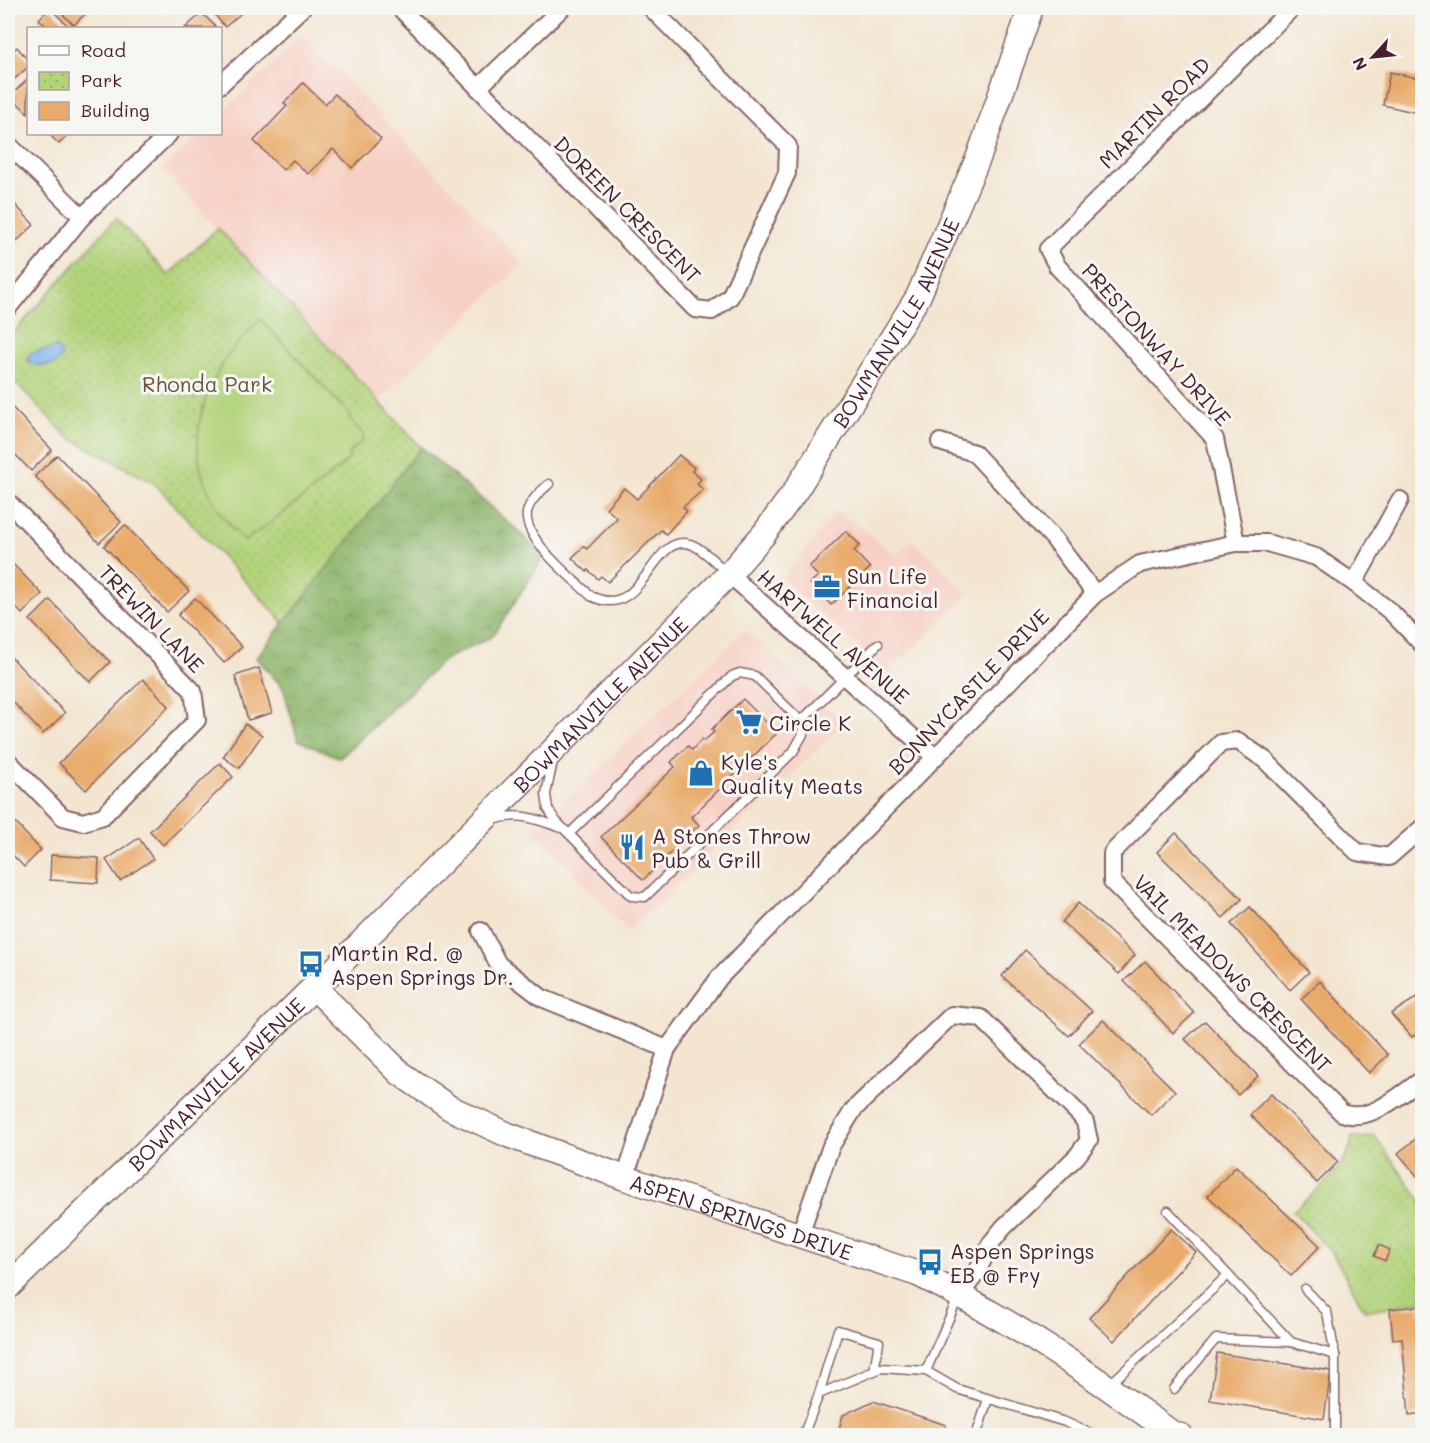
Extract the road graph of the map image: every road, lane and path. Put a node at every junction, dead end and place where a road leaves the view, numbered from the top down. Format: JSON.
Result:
{"nodes":[{"id":1,"x":302,"y":8,"type":"edge"},
{"id":2,"x":400,"y":8,"type":"edge"},
{"id":3,"x":562,"y":8,"type":"edge"},
{"id":4,"x":651,"y":8,"type":"edge"},
{"id":5,"x":1031,"y":8,"type":"edge"},
{"id":6,"x":1292,"y":8,"type":"edge"},
{"id":7,"x":222,"y":83,"type":"edge"},
{"id":8,"x":478,"y":88,"type":"junction"},
{"id":9,"x":168,"y":135,"type":"edge"},
{"id":10,"x":8,"y":144,"type":"edge"},
{"id":11,"x":82,"y":217,"type":"junction"},
{"id":12,"x":1048,"y":249,"type":"joint"},
{"id":13,"x":8,"y":308,"type":"edge"},
{"id":14,"x":940,"y":442,"type":"dead end"},
{"id":15,"x":549,"y":484,"type":"dead end"},
{"id":16,"x":1400,"y":500,"type":"dead end"},
{"id":17,"x":8,"y":502,"type":"edge"},
{"id":18,"x":1236,"y":543,"type":"junction"},
{"id":19,"x":729,"y":574,"type":"junction"},
{"id":20,"x":1354,"y":583,"type":"junction"},
{"id":21,"x":1095,"y":594,"type":"junction"},
{"id":22,"x":878,"y":644,"type":"dead end"},
{"id":23,"x":1422,"y":644,"type":"edge"},
{"id":24,"x":844,"y":675,"type":"junction"},
{"id":25,"x":802,"y":720,"type":"junction"},
{"id":26,"x":559,"y":746,"type":"junction"},
{"id":27,"x":935,"y":757,"type":"junction"},
{"id":28,"x":8,"y":761,"type":"edge"},
{"id":29,"x":477,"y":828,"type":"junction"},
{"id":30,"x":1422,"y":828,"type":"edge"},
{"id":31,"x":567,"y":830,"type":"junction"},
{"id":32,"x":481,"y":931,"type":"dead end"},
{"id":33,"x":314,"y":987,"type":"junction"},
{"id":34,"x":667,"y":1050,"type":"junction"},
{"id":35,"x":1422,"y":1080,"type":"edge"},
{"id":36,"x":625,"y":1178,"type":"junction"},
{"id":37,"x":1168,"y":1211,"type":"dead end"},
{"id":38,"x":800,"y":1234,"type":"junction"},
{"id":39,"x":1228,"y":1275,"type":"junction"},
{"id":40,"x":8,"y":1287,"type":"edge"},
{"id":41,"x":1305,"y":1289,"type":"dead end"},
{"id":42,"x":960,"y":1294,"type":"junction"},
{"id":43,"x":1291,"y":1342,"type":"junction"},
{"id":44,"x":1335,"y":1355,"type":"junction"},
{"id":45,"x":874,"y":1371,"type":"junction"},
{"id":46,"x":926,"y":1371,"type":"junction"},
{"id":47,"x":1107,"y":1386,"type":"junction"},
{"id":48,"x":1173,"y":1389,"type":"dead end"},
{"id":49,"x":819,"y":1394,"type":"junction"},
{"id":50,"x":988,"y":1399,"type":"junction"},
{"id":51,"x":803,"y":1436,"type":"edge"},
{"id":52,"x":976,"y":1436,"type":"edge"},
{"id":53,"x":1096,"y":1436,"type":"edge"},
{"id":54,"x":1181,"y":1436,"type":"edge"},
{"id":55,"x":1335,"y":1436,"type":"edge"}],
"edges":[{"from":1,"to":7,"type":"street"},
{"from":2,"to":8,"type":"street","name":"DOREEN CRESCENT"},
{"from":3,"to":8,"type":"street"},
{"from":4,"to":8,"type":"street","name":"DOREEN CRESCENT"},
{"from":5,"to":19,"type":"main road","name":"BOWMANVILLE AVENUE"},
{"from":6,"to":12,"type":"street","name":"MARTIN ROAD"},
{"from":9,"to":11,"type":"street"},
{"from":10,"to":11,"type":"street"},
{"from":11,"to":13,"type":"street"},
{"from":12,"to":18,"type":"street","name":"PRESTONWAY DRIVE"},
{"from":14,"to":21,"type":"street"},
{"from":15,"to":19,"type":"lane"},
{"from":16,"to":20,"type":"street"},
{"from":17,"to":28,"type":"street","name":"TREWIN LANE"},
{"from":18,"to":20,"type":"street","name":"BONNYCASTLE DRIVE"},
{"from":18,"to":21,"type":"street","name":"BONNYCASTLE DRIVE"},
{"from":19,"to":24,"type":"street","name":"HARTWELL AVENUE"},
{"from":19,"to":26,"type":"main road","name":"BOWMANVILLE AVENUE"},
{"from":20,"to":23,"type":"street","name":"BONNYCASTLE DRIVE"},
{"from":21,"to":27,"type":"street","name":"BONNYCASTLE DRIVE"},
{"from":22,"to":24,"type":"lane"},
{"from":24,"to":25,"type":"lane"},
{"from":24,"to":27,"type":"street","name":"HARTWELL AVENUE"},
{"from":25,"to":31,"type":"lane"},
{"from":25,"to":31,"type":"lane"},
{"from":26,"to":29,"type":"main road","name":"BOWMANVILLE AVENUE"},
{"from":26,"to":31,"type":"lane"},
{"from":27,"to":34,"type":"street","name":"BONNYCASTLE DRIVE"},
{"from":29,"to":31,"type":"lane"},
{"from":29,"to":33,"type":"main road","name":"BOWMANVILLE AVENUE"},
{"from":30,"to":35,"type":"street","name":"VAIL MEADOWS CRESCENT"},
{"from":32,"to":34,"type":"street"},
{"from":33,"to":36,"type":"main road","name":"ASPEN SPRINGS DRIVE"},
{"from":33,"to":40,"type":"main road","name":"BOWMANVILLE AVENUE"},
{"from":34,"to":36,"type":"street","name":"BONNYCASTLE DRIVE"},
{"from":36,"to":38,"type":"main road","name":"ASPEN SPRINGS DRIVE"},
{"from":37,"to":39,"type":"lane"},
{"from":38,"to":42,"type":"main road","name":"ASPEN SPRINGS DRIVE"},
{"from":38,"to":42,"type":"street"},
{"from":39,"to":43,"type":"lane"},
{"from":39,"to":47,"type":"lane"},
{"from":41,"to":44,"type":"lane"},
{"from":42,"to":46,"type":"lane"},
{"from":42,"to":47,"type":"main road","name":"ASPEN SPRINGS DRIVE"},
{"from":43,"to":44,"type":"lane"},
{"from":43,"to":48,"type":"lane"},
{"from":44,"to":55,"type":"lane"},
{"from":45,"to":46,"type":"lane"},
{"from":45,"to":49,"type":"lane"},
{"from":45,"to":49,"type":"lane"},
{"from":46,"to":50,"type":"lane"},
{"from":47,"to":54,"type":"main road","name":"ASPEN SPRINGS DRIVE"},
{"from":49,"to":51,"type":"lane"},
{"from":50,"to":52,"type":"lane"},
{"from":50,"to":53,"type":"lane"}]}
